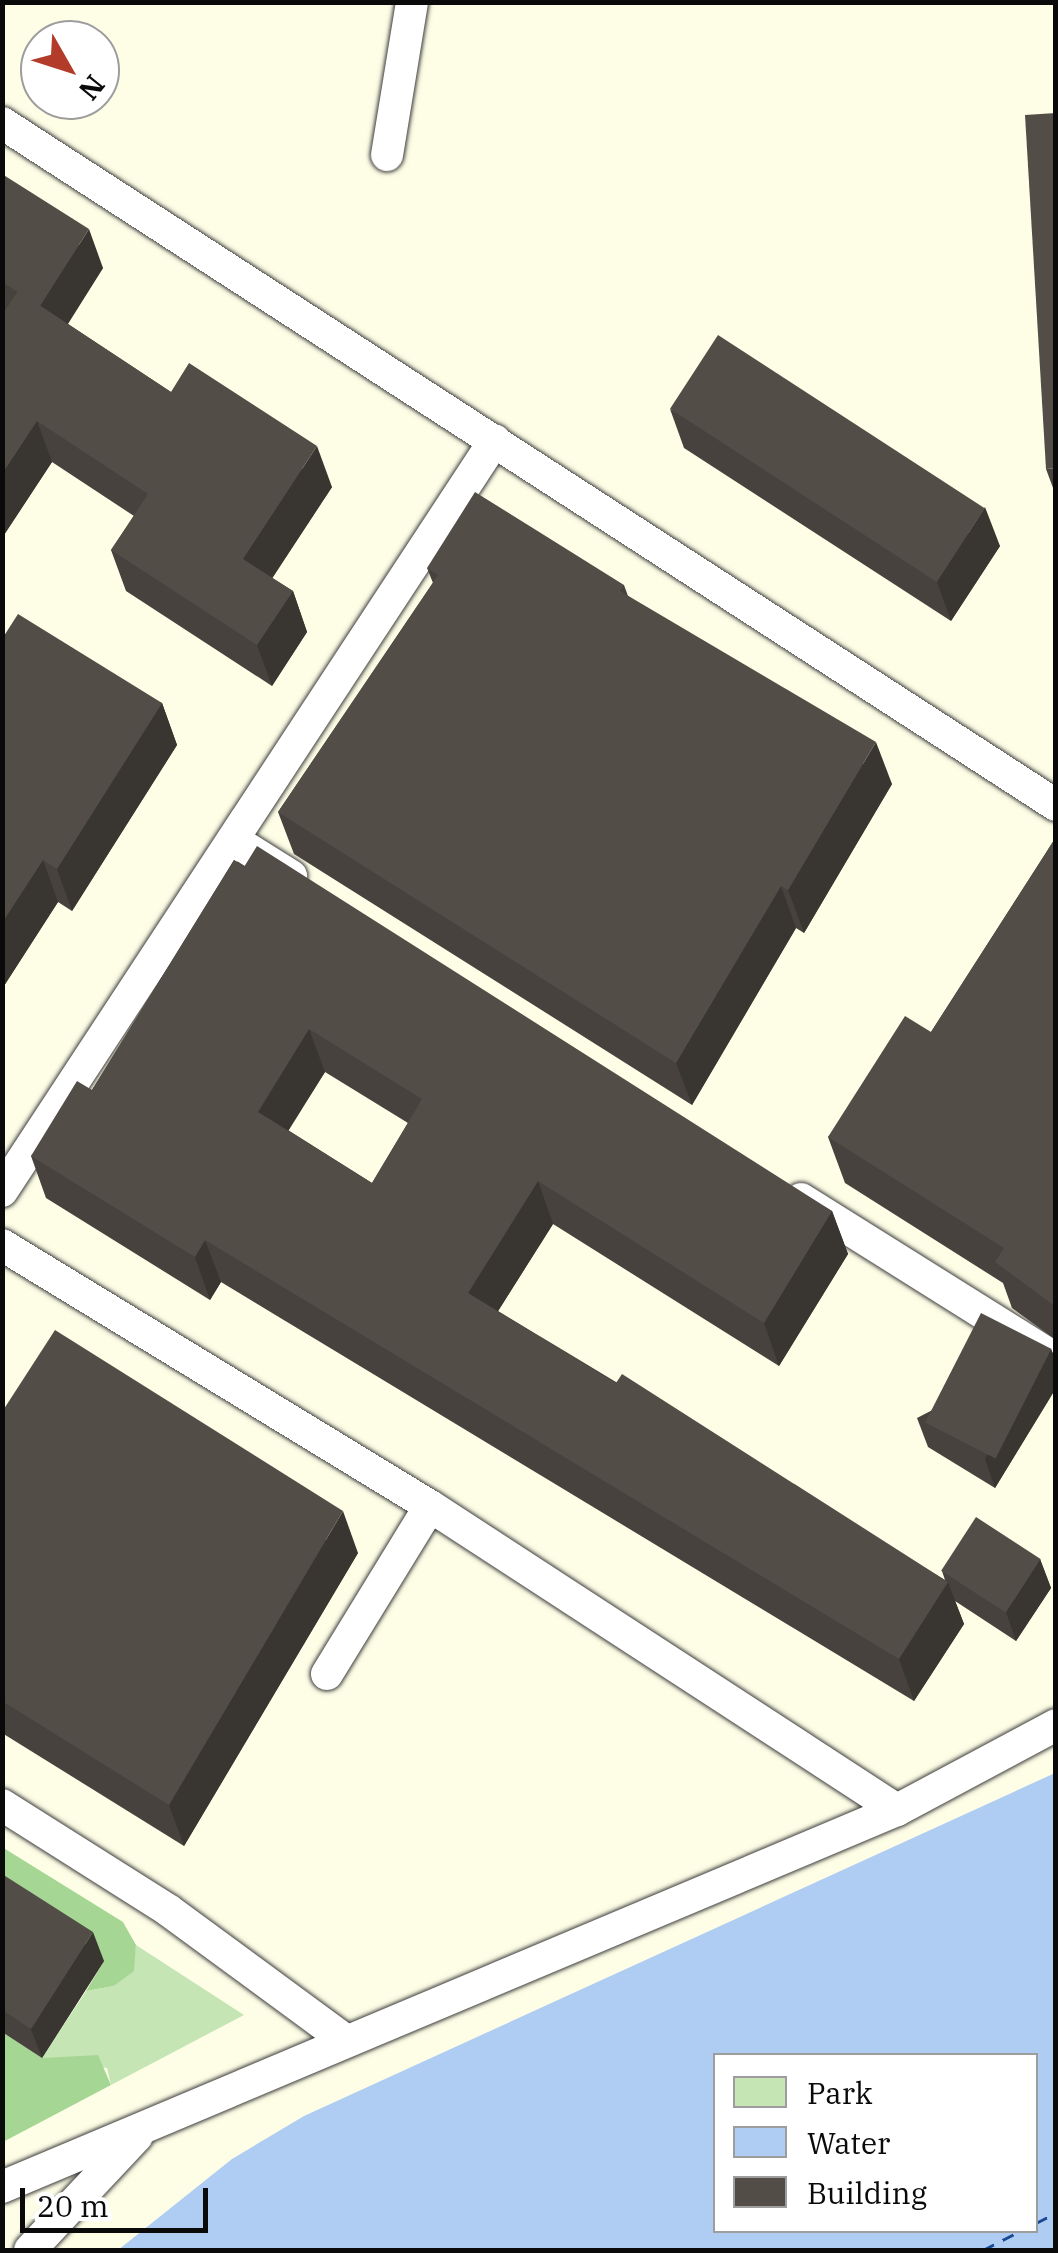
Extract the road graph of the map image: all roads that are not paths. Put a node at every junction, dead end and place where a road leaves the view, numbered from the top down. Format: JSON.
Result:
{"nodes":[{"id":1,"x":412,"y":2,"type":"edge"},
{"id":2,"x":2,"y":123,"type":"edge"},
{"id":3,"x":387,"y":155,"type":"dead end"},
{"id":4,"x":495,"y":440,"type":"junction"},
{"id":5,"x":1056,"y":805,"type":"edge"},
{"id":6,"x":237,"y":842,"type":"junction"},
{"id":7,"x":320,"y":895,"type":"edge"},
{"id":8,"x":772,"y":1180,"type":"edge"},
{"id":9,"x":2,"y":1192,"type":"edge"},
{"id":10,"x":2,"y":1244,"type":"edge"},
{"id":11,"x":1056,"y":1359,"type":"edge"},
{"id":12,"x":430,"y":1506,"type":"junction"},
{"id":13,"x":327,"y":1674,"type":"dead end"},
{"id":14,"x":1056,"y":1725,"type":"edge"},
{"id":15,"x":2,"y":1804,"type":"edge"},
{"id":16,"x":897,"y":1810,"type":"junction"},
{"id":17,"x":342,"y":2038,"type":"junction"},
{"id":18,"x":147,"y":2126,"type":"junction"},
{"id":19,"x":2,"y":2187,"type":"edge"},
{"id":20,"x":30,"y":2250,"type":"edge"}],
"edges":[{"from":1,"to":3,"type":"lane"},
{"from":2,"to":4,"type":"lane"},
{"from":4,"to":5,"type":"lane"},
{"from":4,"to":6,"type":"lane"},
{"from":6,"to":7,"type":"lane"},
{"from":6,"to":9,"type":"lane"},
{"from":8,"to":11,"type":"lane"},
{"from":10,"to":12,"type":"lane"},
{"from":12,"to":13,"type":"lane"},
{"from":12,"to":16,"type":"lane"},
{"from":14,"to":16,"type":"lane"},
{"from":15,"to":17,"type":"lane"},
{"from":16,"to":17,"type":"lane"},
{"from":17,"to":18,"type":"lane"},
{"from":18,"to":19,"type":"lane"},
{"from":18,"to":20,"type":"lane"}]}
